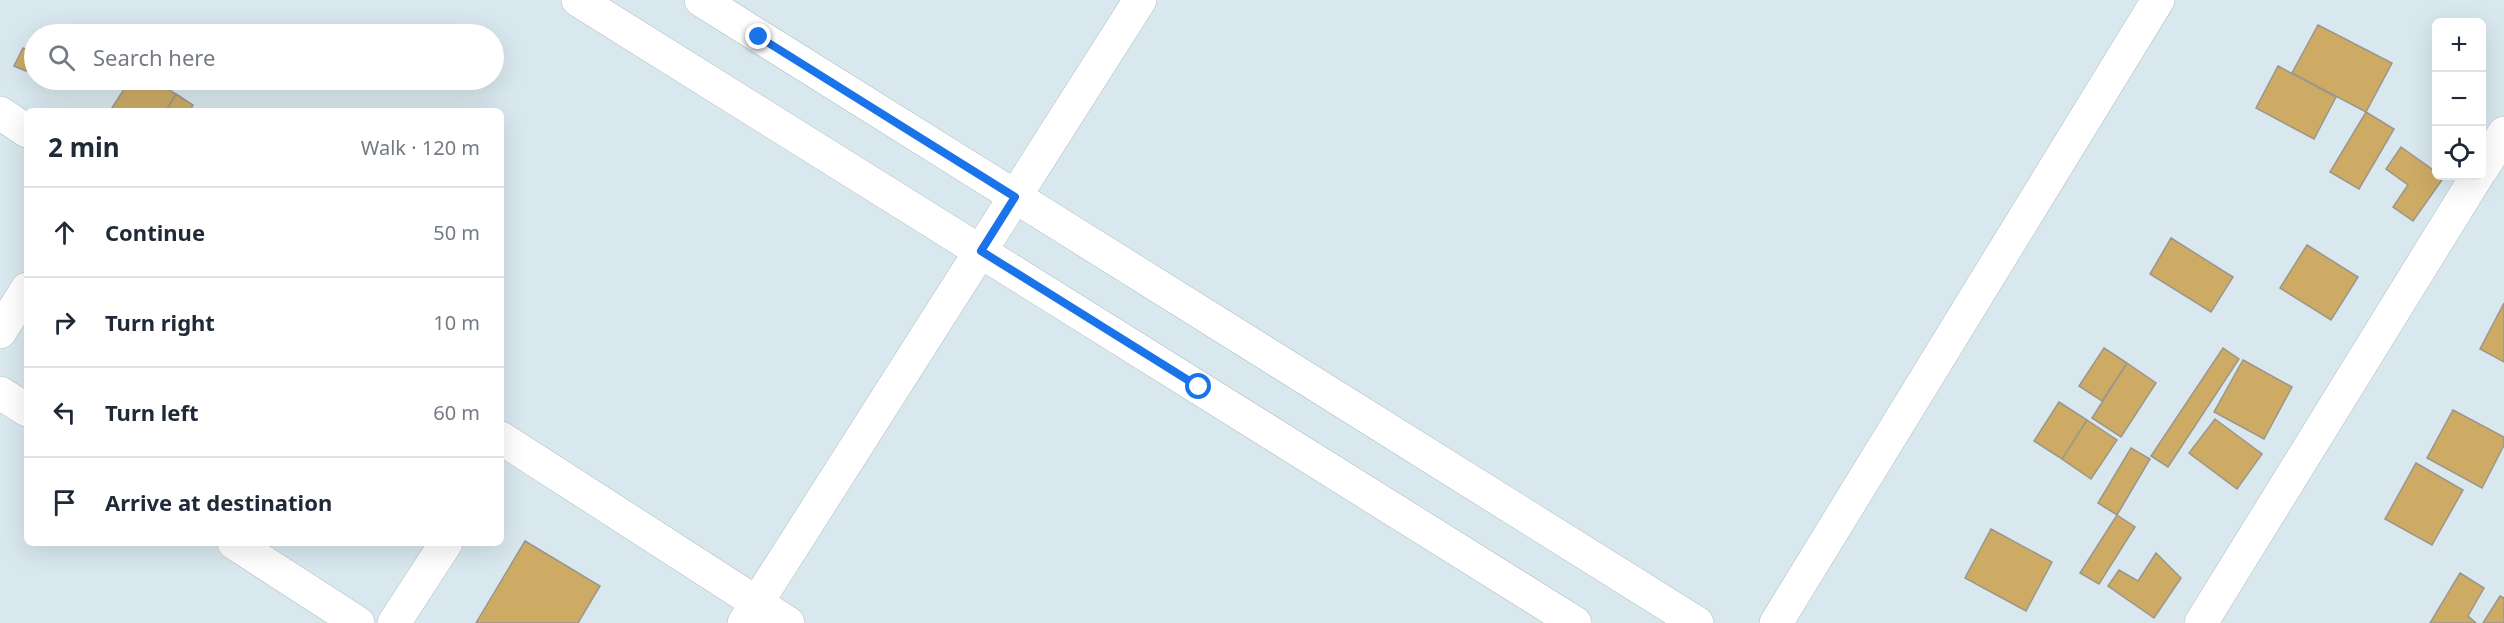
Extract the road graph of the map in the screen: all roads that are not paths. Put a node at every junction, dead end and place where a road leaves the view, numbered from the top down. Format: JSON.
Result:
{"nodes":[{"id":1,"x":578,"y":0,"type":"edge"},
{"id":2,"x":700,"y":0,"type":"edge"},
{"id":3,"x":1140,"y":0,"type":"edge"},
{"id":4,"x":2158,"y":0,"type":"edge"},
{"id":5,"x":0,"y":113,"type":"edge"},
{"id":6,"x":24,"y":129,"type":"edge"},
{"id":7,"x":2504,"y":133,"type":"edge"},
{"id":8,"x":2486,"y":161,"type":"edge"},
{"id":9,"x":2475,"y":180,"type":"edge"},
{"id":10,"x":1015,"y":197,"type":"junction"},
{"id":11,"x":981,"y":251,"type":"junction"},
{"id":12,"x":24,"y":294,"type":"edge"},
{"id":13,"x":0,"y":332,"type":"edge"},
{"id":14,"x":0,"y":393,"type":"edge"},
{"id":15,"x":24,"y":408,"type":"edge"},
{"id":16,"x":504,"y":447,"type":"edge"},
{"id":17,"x":239,"y":546,"type":"edge"},
{"id":18,"x":444,"y":546,"type":"edge"},
{"id":19,"x":750,"y":613,"type":"edge"},
{"id":20,"x":358,"y":623,"type":"edge"},
{"id":21,"x":394,"y":623,"type":"edge"},
{"id":22,"x":788,"y":623,"type":"edge"},
{"id":23,"x":1575,"y":623,"type":"edge"},
{"id":24,"x":1698,"y":623,"type":"edge"},
{"id":25,"x":1776,"y":623,"type":"edge"},
{"id":26,"x":2201,"y":623,"type":"edge"}],
"edges":[{"from":1,"to":11,"type":"street"},
{"from":2,"to":10,"type":"street"},
{"from":3,"to":10,"type":"street"},
{"from":4,"to":25,"type":"street"},
{"from":5,"to":6,"type":"street"},
{"from":7,"to":8,"type":"street"},
{"from":9,"to":26,"type":"street"},
{"from":10,"to":11,"type":"street"},
{"from":10,"to":24,"type":"street"},
{"from":11,"to":19,"type":"street"},
{"from":11,"to":23,"type":"street"},
{"from":12,"to":13,"type":"street"},
{"from":14,"to":15,"type":"street"},
{"from":16,"to":19,"type":"street"},
{"from":17,"to":20,"type":"street"},
{"from":18,"to":21,"type":"street"},
{"from":19,"to":22,"type":"street"}]}
